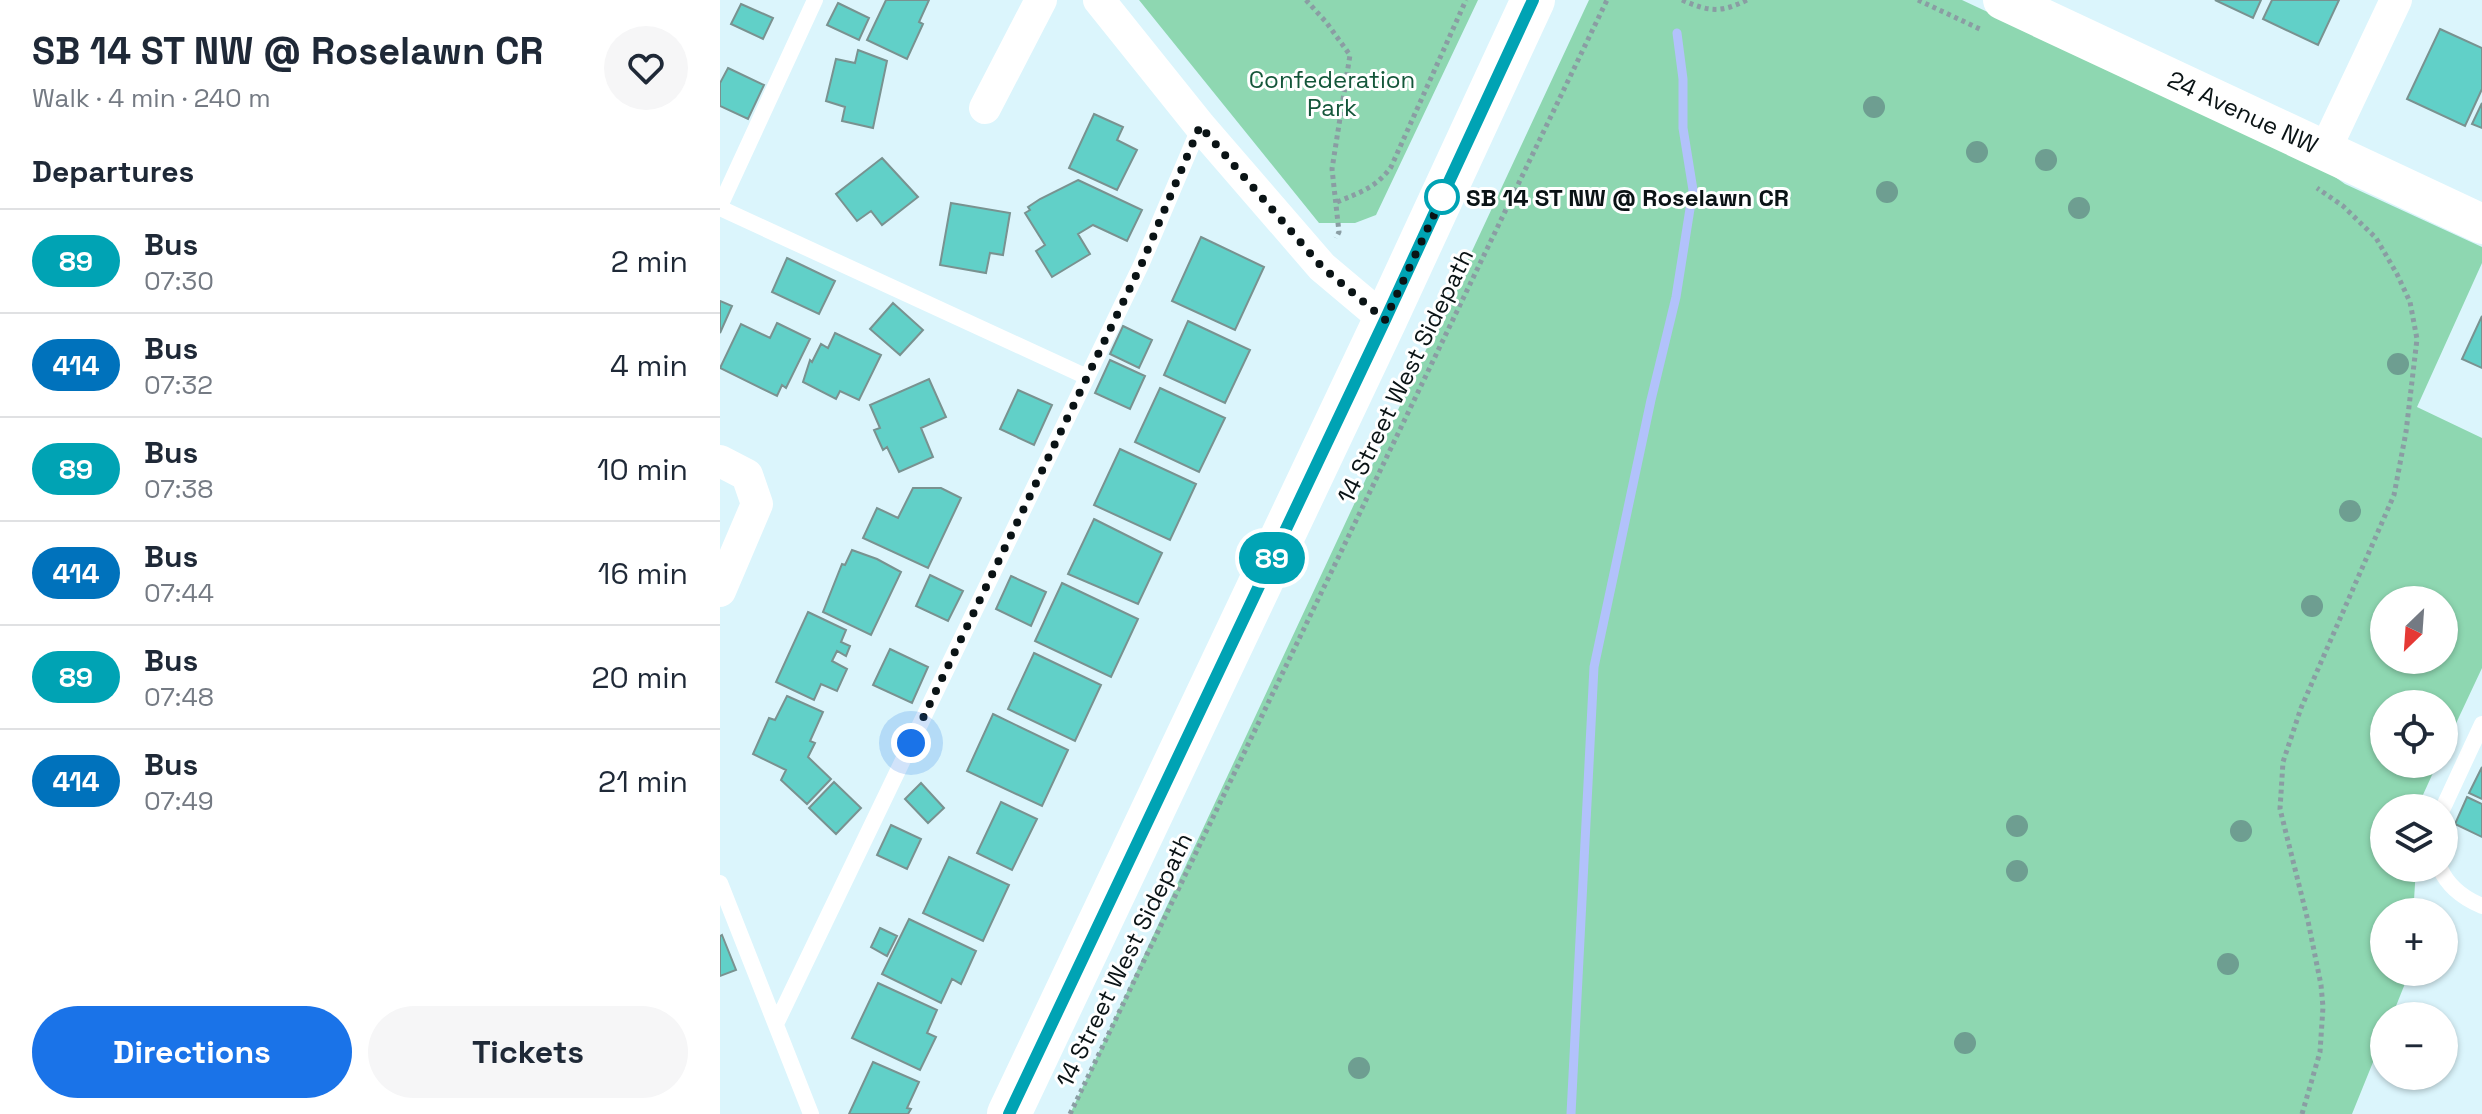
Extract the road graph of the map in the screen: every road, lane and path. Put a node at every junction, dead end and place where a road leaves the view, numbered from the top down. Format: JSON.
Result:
{"nodes":[{"id":1,"x":815,"y":0,"type":"edge"},
{"id":2,"x":1041,"y":0,"type":"edge"},
{"id":3,"x":1099,"y":0,"type":"edge"},
{"id":4,"x":1306,"y":0,"type":"edge"},
{"id":5,"x":1466,"y":0,"type":"edge"},
{"id":6,"x":1533,"y":0,"type":"edge"},
{"id":7,"x":1607,"y":0,"type":"edge"},
{"id":8,"x":1682,"y":0,"type":"edge"},
{"id":9,"x":1747,"y":0,"type":"edge"},
{"id":10,"x":2003,"y":0,"type":"edge"},
{"id":11,"x":2396,"y":0,"type":"edge"},
{"id":12,"x":985,"y":108,"type":"dead end"},
{"id":13,"x":1200,"y":126,"type":"junction"},
{"id":14,"x":2316,"y":165,"type":"junction"},
{"id":15,"x":1337,"y":202,"type":"junction"},
{"id":16,"x":720,"y":207,"type":"edge"},
{"id":17,"x":2482,"y":224,"type":"edge"},
{"id":18,"x":1322,"y":267,"type":"junction"},
{"id":19,"x":1385,"y":320,"type":"junction"},
{"id":20,"x":1087,"y":377,"type":"junction"},
{"id":21,"x":720,"y":461,"type":"edge"},
{"id":22,"x":720,"y":591,"type":"edge"},
{"id":23,"x":2482,"y":724,"type":"edge"},
{"id":24,"x":2450,"y":794,"type":"edge"},
{"id":25,"x":2446,"y":882,"type":"edge"},
{"id":26,"x":720,"y":883,"type":"edge"},
{"id":27,"x":2482,"y":906,"type":"edge"},
{"id":28,"x":776,"y":1024,"type":"junction"},
{"id":29,"x":811,"y":1114,"type":"edge"},
{"id":30,"x":1009,"y":1114,"type":"edge"},
{"id":31,"x":1070,"y":1114,"type":"edge"},
{"id":32,"x":2302,"y":1114,"type":"edge"}],
"edges":[{"from":1,"to":16,"type":"lane"},
{"from":2,"to":12,"type":"street"},
{"from":3,"to":13,"type":"street"},
{"from":4,"to":15,"type":"path"},
{"from":5,"to":15,"type":"path"},
{"from":6,"to":19,"type":"main road"},
{"from":7,"to":31,"type":"path","name":"14 Street West Sidepath"},
{"from":8,"to":9,"type":"path"},
{"from":10,"to":14,"type":"street","name":"24 Avenue NW"},
{"from":11,"to":14,"type":"street"},
{"from":13,"to":18,"type":"street"},
{"from":13,"to":20,"type":"lane"},
{"from":14,"to":17,"type":"street","name":"24 Avenue NW"},
{"from":14,"to":32,"type":"path"},
{"from":15,"to":18,"type":"path"},
{"from":16,"to":20,"type":"lane"},
{"from":18,"to":19,"type":"street"},
{"from":19,"to":30,"type":"main road"},
{"from":20,"to":28,"type":"lane"},
{"from":21,"to":22,"type":"street"},
{"from":23,"to":24,"type":"lane"},
{"from":25,"to":27,"type":"lane"},
{"from":26,"to":28,"type":"lane"},
{"from":28,"to":29,"type":"lane"}]}
